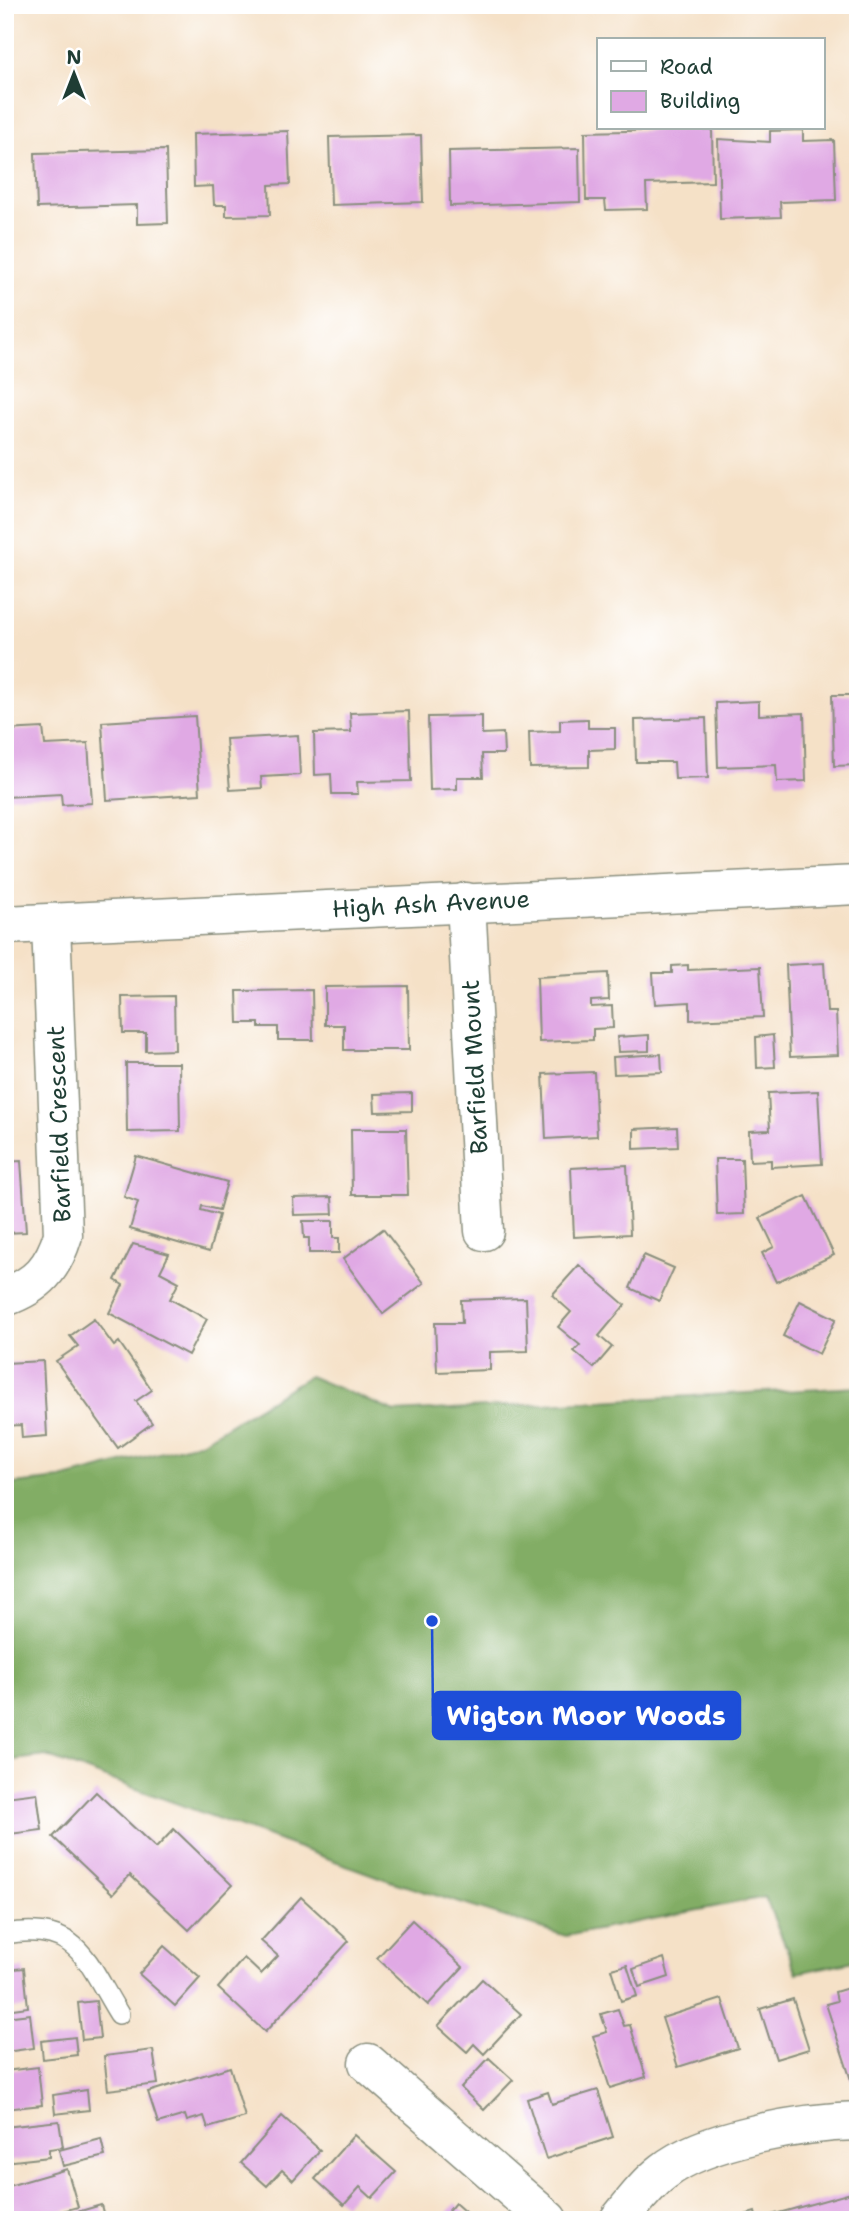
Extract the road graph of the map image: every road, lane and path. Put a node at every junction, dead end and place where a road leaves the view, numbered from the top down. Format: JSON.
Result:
{"nodes":[{"id":1,"x":858,"y":885,"type":"edge"},
{"id":2,"x":466,"y":902,"type":"junction"},
{"id":3,"x":51,"y":924,"type":"junction"},
{"id":4,"x":5,"y":925,"type":"edge"},
{"id":5,"x":484,"y":1231,"type":"dead end"},
{"id":6,"x":5,"y":1297,"type":"edge"},
{"id":7,"x":5,"y":1934,"type":"edge"},
{"id":8,"x":119,"y":2014,"type":"dead end"},
{"id":9,"x":368,"y":2063,"type":"dead end"},
{"id":10,"x":858,"y":2122,"type":"edge"},
{"id":11,"x":548,"y":2220,"type":"edge"},
{"id":12,"x":619,"y":2220,"type":"edge"}],
"edges":[{"from":1,"to":2,"type":"street","name":"High Ash Avenue"},
{"from":2,"to":3,"type":"street","name":"High Ash Avenue"},
{"from":2,"to":5,"type":"street","name":"Barfield Mount"},
{"from":3,"to":4,"type":"street","name":"High Ash Avenue"},
{"from":3,"to":6,"type":"street","name":"Barfield Crescent"},
{"from":7,"to":8,"type":"lane"},
{"from":9,"to":11,"type":"street"},
{"from":10,"to":12,"type":"street"}]}
